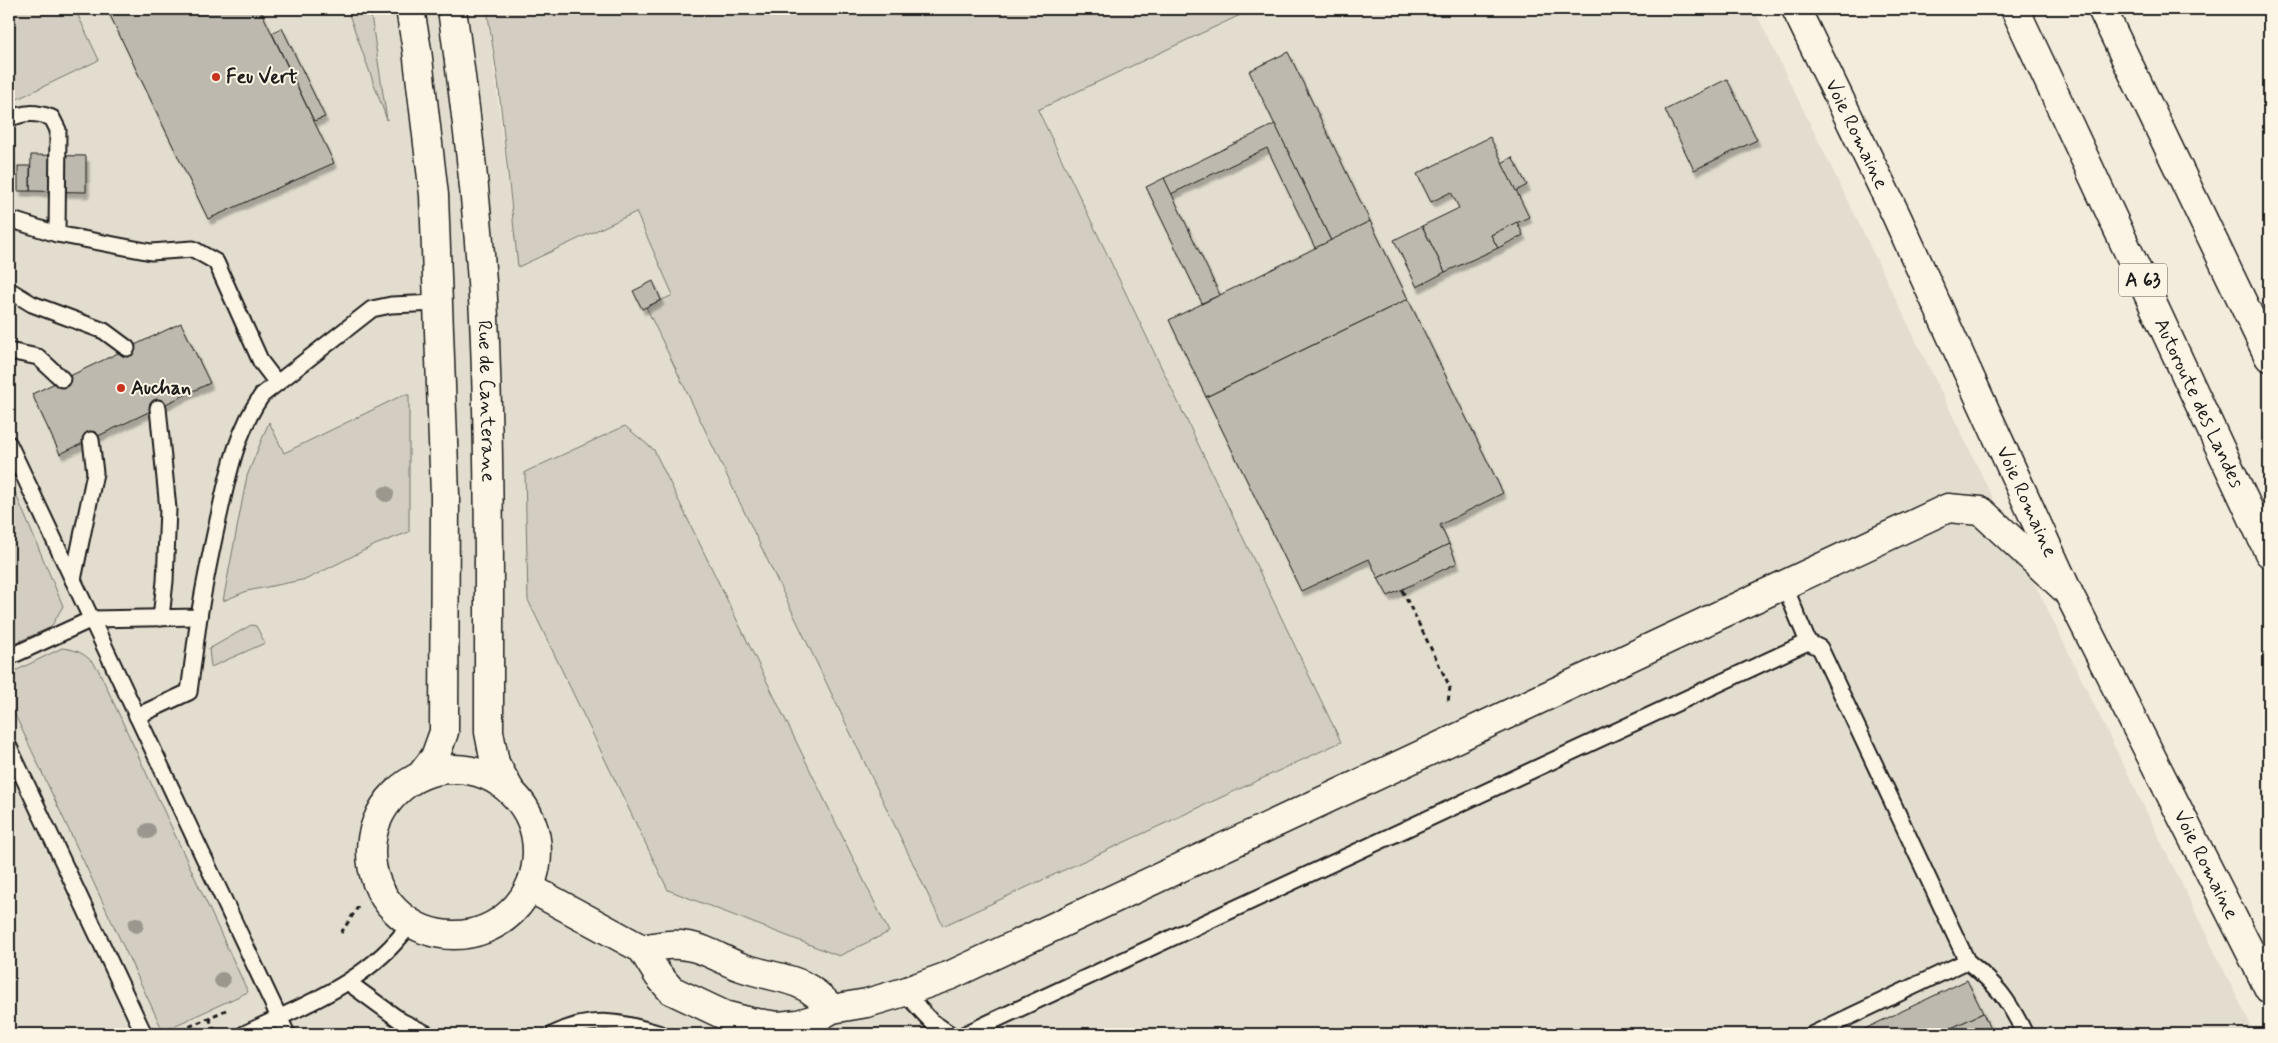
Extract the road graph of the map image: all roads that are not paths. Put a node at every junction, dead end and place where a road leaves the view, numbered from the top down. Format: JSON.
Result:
{"nodes":[{"id":1,"x":410,"y":9,"type":"edge"},
{"id":2,"x":452,"y":9,"type":"edge"},
{"id":3,"x":1796,"y":9,"type":"edge"},
{"id":4,"x":2014,"y":9,"type":"edge"},
{"id":5,"x":2102,"y":9,"type":"edge"},
{"id":6,"x":9,"y":119,"type":"edge"},
{"id":7,"x":9,"y":219,"type":"edge"},
{"id":8,"x":57,"y":234,"type":"junction"},
{"id":9,"x":9,"y":290,"type":"edge"},
{"id":10,"x":438,"y":303,"type":"junction"},
{"id":11,"x":127,"y":348,"type":"dead end"},
{"id":12,"x":9,"y":351,"type":"edge"},
{"id":13,"x":2269,"y":357,"type":"edge"},
{"id":14,"x":62,"y":380,"type":"dead end"},
{"id":15,"x":277,"y":383,"type":"junction"},
{"id":16,"x":158,"y":408,"type":"dead end"},
{"id":17,"x":91,"y":440,"type":"dead end"},
{"id":18,"x":9,"y":444,"type":"edge"},
{"id":19,"x":2269,"y":553,"type":"edge"},
{"id":20,"x":73,"y":580,"type":"junction"},
{"id":21,"x":1784,"y":585,"type":"junction"},
{"id":22,"x":2068,"y":592,"type":"junction"},
{"id":23,"x":199,"y":617,"type":"junction"},
{"id":24,"x":161,"y":618,"type":"junction"},
{"id":25,"x":92,"y":619,"type":"junction"},
{"id":26,"x":1808,"y":642,"type":"junction"},
{"id":27,"x":9,"y":657,"type":"edge"},
{"id":28,"x":137,"y":716,"type":"junction"},
{"id":29,"x":9,"y":747,"type":"edge"},
{"id":30,"x":421,"y":775,"type":"junction"},
{"id":31,"x":510,"y":790,"type":"junction"},
{"id":32,"x":530,"y":888,"type":"junction"},
{"id":33,"x":410,"y":924,"type":"junction"},
{"id":34,"x":642,"y":949,"type":"junction"},
{"id":35,"x":1967,"y":961,"type":"junction"},
{"id":36,"x":349,"y":983,"type":"junction"},
{"id":37,"x":2269,"y":988,"type":"edge"},
{"id":38,"x":904,"y":992,"type":"junction"},
{"id":39,"x":832,"y":1009,"type":"junction"},
{"id":40,"x":279,"y":1018,"type":"junction"},
{"id":41,"x":144,"y":1034,"type":"edge"},
{"id":42,"x":244,"y":1034,"type":"edge"},
{"id":43,"x":287,"y":1034,"type":"edge"},
{"id":44,"x":427,"y":1034,"type":"edge"},
{"id":45,"x":554,"y":1034,"type":"edge"},
{"id":46,"x":661,"y":1034,"type":"edge"},
{"id":47,"x":950,"y":1034,"type":"edge"},
{"id":48,"x":965,"y":1034,"type":"edge"},
{"id":49,"x":1813,"y":1034,"type":"edge"},
{"id":50,"x":2025,"y":1034,"type":"edge"}],
"edges":[{"from":1,"to":10,"type":"main road"},
{"from":2,"to":31,"type":"main road","name":"Rue de Canterane"},
{"from":3,"to":22,"type":"main road","name":"Voie Romaine"},
{"from":4,"to":19,"type":"main road","name":"Autoroute des Landes","number":"A 63"},
{"from":5,"to":13,"type":"main road"},
{"from":6,"to":8,"type":"lane"},
{"from":7,"to":8,"type":"lane"},
{"from":8,"to":15,"type":"lane"},
{"from":9,"to":11,"type":"lane"},
{"from":10,"to":15,"type":"lane"},
{"from":10,"to":30,"type":"main road"},
{"from":12,"to":14,"type":"lane"},
{"from":15,"to":23,"type":"lane"},
{"from":16,"to":24,"type":"lane"},
{"from":17,"to":20,"type":"lane"},
{"from":18,"to":20,"type":"lane"},
{"from":20,"to":25,"type":"lane"},
{"from":21,"to":22,"type":"main road"},
{"from":21,"to":26,"type":"lane"},
{"from":21,"to":38,"type":"main road"},
{"from":22,"to":37,"type":"main road","name":"Voie Romaine"},
{"from":23,"to":24,"type":"lane"},
{"from":23,"to":28,"type":"lane"},
{"from":24,"to":25,"type":"lane"},
{"from":25,"to":27,"type":"lane"},
{"from":25,"to":28,"type":"lane"},
{"from":26,"to":35,"type":"lane"},
{"from":26,"to":48,"type":"lane"},
{"from":28,"to":40,"type":"lane"},
{"from":29,"to":41,"type":"lane"},
{"from":30,"to":31,"type":"main road"},
{"from":30,"to":33,"type":"main road"},
{"from":31,"to":32,"type":"main road"},
{"from":32,"to":33,"type":"main road"},
{"from":32,"to":34,"type":"main road"},
{"from":33,"to":36,"type":"lane"},
{"from":34,"to":39,"type":"main road"},
{"from":34,"to":39,"type":"main road"},
{"from":35,"to":49,"type":"lane"},
{"from":35,"to":50,"type":"lane"},
{"from":36,"to":40,"type":"lane"},
{"from":36,"to":44,"type":"lane"},
{"from":38,"to":39,"type":"main road"},
{"from":38,"to":47,"type":"lane"},
{"from":40,"to":42,"type":"lane"},
{"from":40,"to":43,"type":"lane"},
{"from":45,"to":46,"type":"lane"}]}
